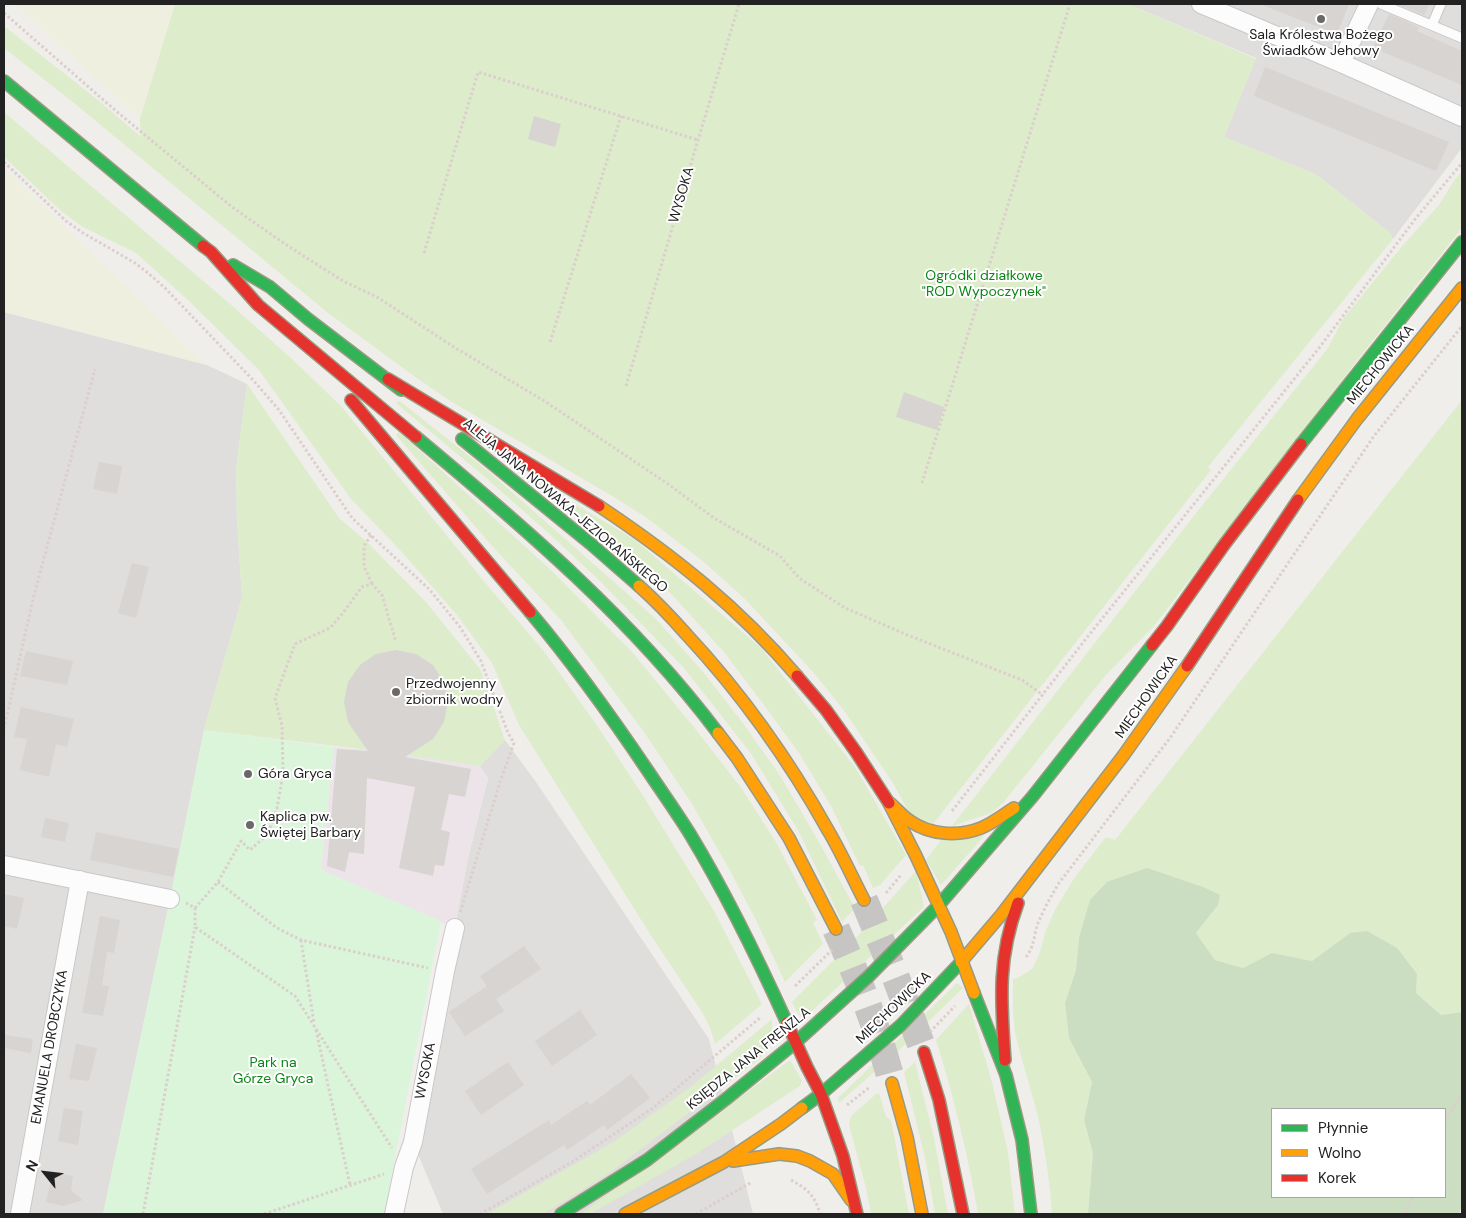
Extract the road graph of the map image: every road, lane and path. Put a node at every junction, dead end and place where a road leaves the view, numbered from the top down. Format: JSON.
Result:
{"nodes":[{"id":1,"x":739,"y":4,"type":"edge"},
{"id":2,"x":1070,"y":4,"type":"edge"},
{"id":3,"x":1201,"y":4,"type":"edge"},
{"id":4,"x":1369,"y":4,"type":"edge"},
{"id":5,"x":1381,"y":4,"type":"edge"},
{"id":6,"x":1441,"y":4,"type":"edge"},
{"id":7,"x":4,"y":13,"type":"edge"},
{"id":8,"x":1432,"y":25,"type":"junction"},
{"id":9,"x":1462,"y":38,"type":"edge"},
{"id":10,"x":1341,"y":63,"type":"junction"},
{"id":11,"x":4,"y":81,"type":"edge"},
{"id":12,"x":621,"y":116,"type":"junction"},
{"id":13,"x":1462,"y":117,"type":"edge"},
{"id":14,"x":698,"y":140,"type":"junction"},
{"id":15,"x":4,"y":162,"type":"edge"},
{"id":16,"x":1462,"y":163,"type":"edge"},
{"id":17,"x":1462,"y":242,"type":"edge"},
{"id":18,"x":211,"y":252,"type":"junction"},
{"id":19,"x":424,"y":253,"type":"dead end"},
{"id":20,"x":1462,"y":288,"type":"edge"},
{"id":21,"x":1462,"y":326,"type":"edge"},
{"id":22,"x":296,"y":338,"type":"junction"},
{"id":23,"x":550,"y":342,"type":"dead end"},
{"id":24,"x":95,"y":369,"type":"dead end"},
{"id":25,"x":388,"y":379,"type":"junction"},
{"id":26,"x":626,"y":386,"type":"dead end"},
{"id":27,"x":1374,"y":436,"type":"dead end"},
{"id":28,"x":922,"y":483,"type":"dead end"},
{"id":29,"x":371,"y":534,"type":"junction"},
{"id":30,"x":372,"y":584,"type":"junction"},
{"id":31,"x":396,"y":642,"type":"dead end"},
{"id":32,"x":1043,"y":695,"type":"junction"},
{"id":33,"x":4,"y":729,"type":"edge"},
{"id":34,"x":1033,"y":796,"type":"junction"},
{"id":35,"x":886,"y":798,"type":"junction"},
{"id":36,"x":936,"y":832,"type":"junction"},
{"id":37,"x":1053,"y":846,"type":"junction"},
{"id":38,"x":916,"y":856,"type":"junction"},
{"id":39,"x":4,"y":865,"type":"edge"},
{"id":40,"x":80,"y":880,"type":"junction"},
{"id":41,"x":218,"y":882,"type":"junction"},
{"id":42,"x":881,"y":898,"type":"dead end"},
{"id":43,"x":864,"y":900,"type":"tunnel mouth"},
{"id":44,"x":179,"y":901,"type":"joint"},
{"id":45,"x":939,"y":906,"type":"junction"},
{"id":46,"x":195,"y":908,"type":"junction"},
{"id":47,"x":195,"y":927,"type":"junction"},
{"id":48,"x":455,"y":928,"type":"joint"},
{"id":49,"x":836,"y":929,"type":"tunnel mouth"},
{"id":50,"x":301,"y":940,"type":"junction"},
{"id":51,"x":838,"y":944,"type":"dead end"},
{"id":52,"x":961,"y":962,"type":"junction"},
{"id":53,"x":445,"y":971,"type":"junction"},
{"id":54,"x":778,"y":1002,"type":"junction"},
{"id":55,"x":315,"y":1026,"type":"junction"},
{"id":56,"x":796,"y":1042,"type":"junction"},
{"id":57,"x":924,"y":1052,"type":"tunnel mouth"},
{"id":58,"x":1006,"y":1075,"type":"junction"},
{"id":59,"x":892,"y":1083,"type":"tunnel mouth"},
{"id":60,"x":1462,"y":1093,"type":"edge"},
{"id":61,"x":821,"y":1094,"type":"junction"},
{"id":62,"x":1446,"y":1123,"type":"edge"},
{"id":63,"x":724,"y":1162,"type":"junction"},
{"id":64,"x":404,"y":1167,"type":"junction"},
{"id":65,"x":784,"y":1178,"type":"dead end"},
{"id":66,"x":756,"y":1180,"type":"dead end"},
{"id":67,"x":350,"y":1185,"type":"junction"},
{"id":68,"x":1413,"y":1198,"type":"edge"},
{"id":69,"x":857,"y":1212,"type":"edge"},
{"id":70,"x":20,"y":1214,"type":"edge"},
{"id":71,"x":144,"y":1214,"type":"edge"},
{"id":72,"x":264,"y":1214,"type":"edge"},
{"id":73,"x":394,"y":1214,"type":"edge"},
{"id":74,"x":480,"y":1214,"type":"edge"},
{"id":75,"x":561,"y":1214,"type":"edge"},
{"id":76,"x":625,"y":1214,"type":"edge"},
{"id":77,"x":696,"y":1214,"type":"edge"},
{"id":78,"x":820,"y":1214,"type":"edge"},
{"id":79,"x":922,"y":1214,"type":"edge"},
{"id":80,"x":963,"y":1214,"type":"edge"},
{"id":81,"x":1031,"y":1214,"type":"edge"},
{"id":82,"x":1405,"y":1214,"type":"edge"}],
"edges":[{"from":1,"to":14,"type":"path","name":"WYSOKA"},
{"from":2,"to":28,"type":"path"},
{"from":3,"to":10,"type":"street"},
{"from":4,"to":10,"type":"street"},
{"from":5,"to":8,"type":"lane"},
{"from":6,"to":8,"type":"lane"},
{"from":7,"to":32,"type":"path"},
{"from":8,"to":9,"type":"lane"},
{"from":10,"to":13,"type":"street"},
{"from":11,"to":18,"type":"main road","name":"ALEJA JANA NOWAKA-JEZIORAŃSKIEGO"},
{"from":12,"to":14,"type":"path"},
{"from":12,"to":19,"type":"path"},
{"from":12,"to":23,"type":"path"},
{"from":14,"to":26,"type":"path","name":"WYSOKA"},
{"from":15,"to":29,"type":"path"},
{"from":16,"to":32,"type":"path"},
{"from":17,"to":34,"type":"main road","name":"MIECHOWICKA"},
{"from":18,"to":22,"type":"main road","name":"ALEJA JANA NOWAKA-JEZIORAŃSKIEGO"},
{"from":18,"to":25,"type":"main road","name":"ALEJA JANA NOWAKA-JEZIORAŃSKIEGO"},
{"from":20,"to":37,"type":"main road","name":"MIECHOWICKA"},
{"from":21,"to":27,"type":"path"},
{"from":22,"to":49,"type":"main road","name":"ALEJA JANA NOWAKA-JEZIORAŃSKIEGO"},
{"from":22,"to":54,"type":"main road"},
{"from":24,"to":33,"type":"path"},
{"from":25,"to":35,"type":"main road"},
{"from":25,"to":43,"type":"main road","name":"ALEJA JANA NOWAKA-JEZIORAŃSKIEGO"},
{"from":29,"to":30,"type":"path"},
{"from":29,"to":48,"type":"path"},
{"from":30,"to":31,"type":"path"},
{"from":30,"to":41,"type":"path"},
{"from":32,"to":36,"type":"path"},
{"from":34,"to":36,"type":"main road"},
{"from":34,"to":45,"type":"main road","name":"MIECHOWICKA"},
{"from":35,"to":36,"type":"main road"},
{"from":35,"to":38,"type":"main road"},
{"from":37,"to":52,"type":"main road","name":"MIECHOWICKA"},
{"from":37,"to":58,"type":"main road"},
{"from":38,"to":42,"type":"path"},
{"from":38,"to":45,"type":"main road"},
{"from":39,"to":40,"type":"street"},
{"from":40,"to":44,"type":"street"},
{"from":40,"to":70,"type":"street","name":"EMANUELA DROBCZYKA"},
{"from":41,"to":46,"type":"path"},
{"from":41,"to":50,"type":"path"},
{"from":44,"to":46,"type":"path"},
{"from":45,"to":52,"type":"main road"},
{"from":45,"to":56,"type":"main road","name":"KSIĘDZA JANA FRENZLA"},
{"from":46,"to":47,"type":"path"},
{"from":47,"to":55,"type":"path"},
{"from":47,"to":71,"type":"path"},
{"from":48,"to":53,"type":"street","name":"WYSOKA"},
{"from":50,"to":53,"type":"path"},
{"from":50,"to":55,"type":"path"},
{"from":51,"to":54,"type":"path"},
{"from":52,"to":58,"type":"main road"},
{"from":52,"to":61,"type":"main road","name":"MIECHOWICKA"},
{"from":53,"to":64,"type":"street","name":"WYSOKA"},
{"from":54,"to":56,"type":"main road"},
{"from":54,"to":74,"type":"path"},
{"from":55,"to":64,"type":"path"},
{"from":55,"to":67,"type":"path"},
{"from":56,"to":61,"type":"main road"},
{"from":56,"to":75,"type":"main road","name":"KSIĘDZA JANA FRENZLA"},
{"from":57,"to":80,"type":"main road"},
{"from":58,"to":81,"type":"main road"},
{"from":59,"to":79,"type":"main road"},
{"from":60,"to":62,"type":"path"},
{"from":61,"to":63,"type":"main road"},
{"from":61,"to":69,"type":"main road"},
{"from":63,"to":69,"type":"main road"},
{"from":63,"to":76,"type":"main road"},
{"from":64,"to":67,"type":"path"},
{"from":64,"to":73,"type":"street","name":"WYSOKA"},
{"from":65,"to":78,"type":"path"},
{"from":66,"to":77,"type":"path"},
{"from":67,"to":72,"type":"path"},
{"from":68,"to":82,"type":"path"}]}
